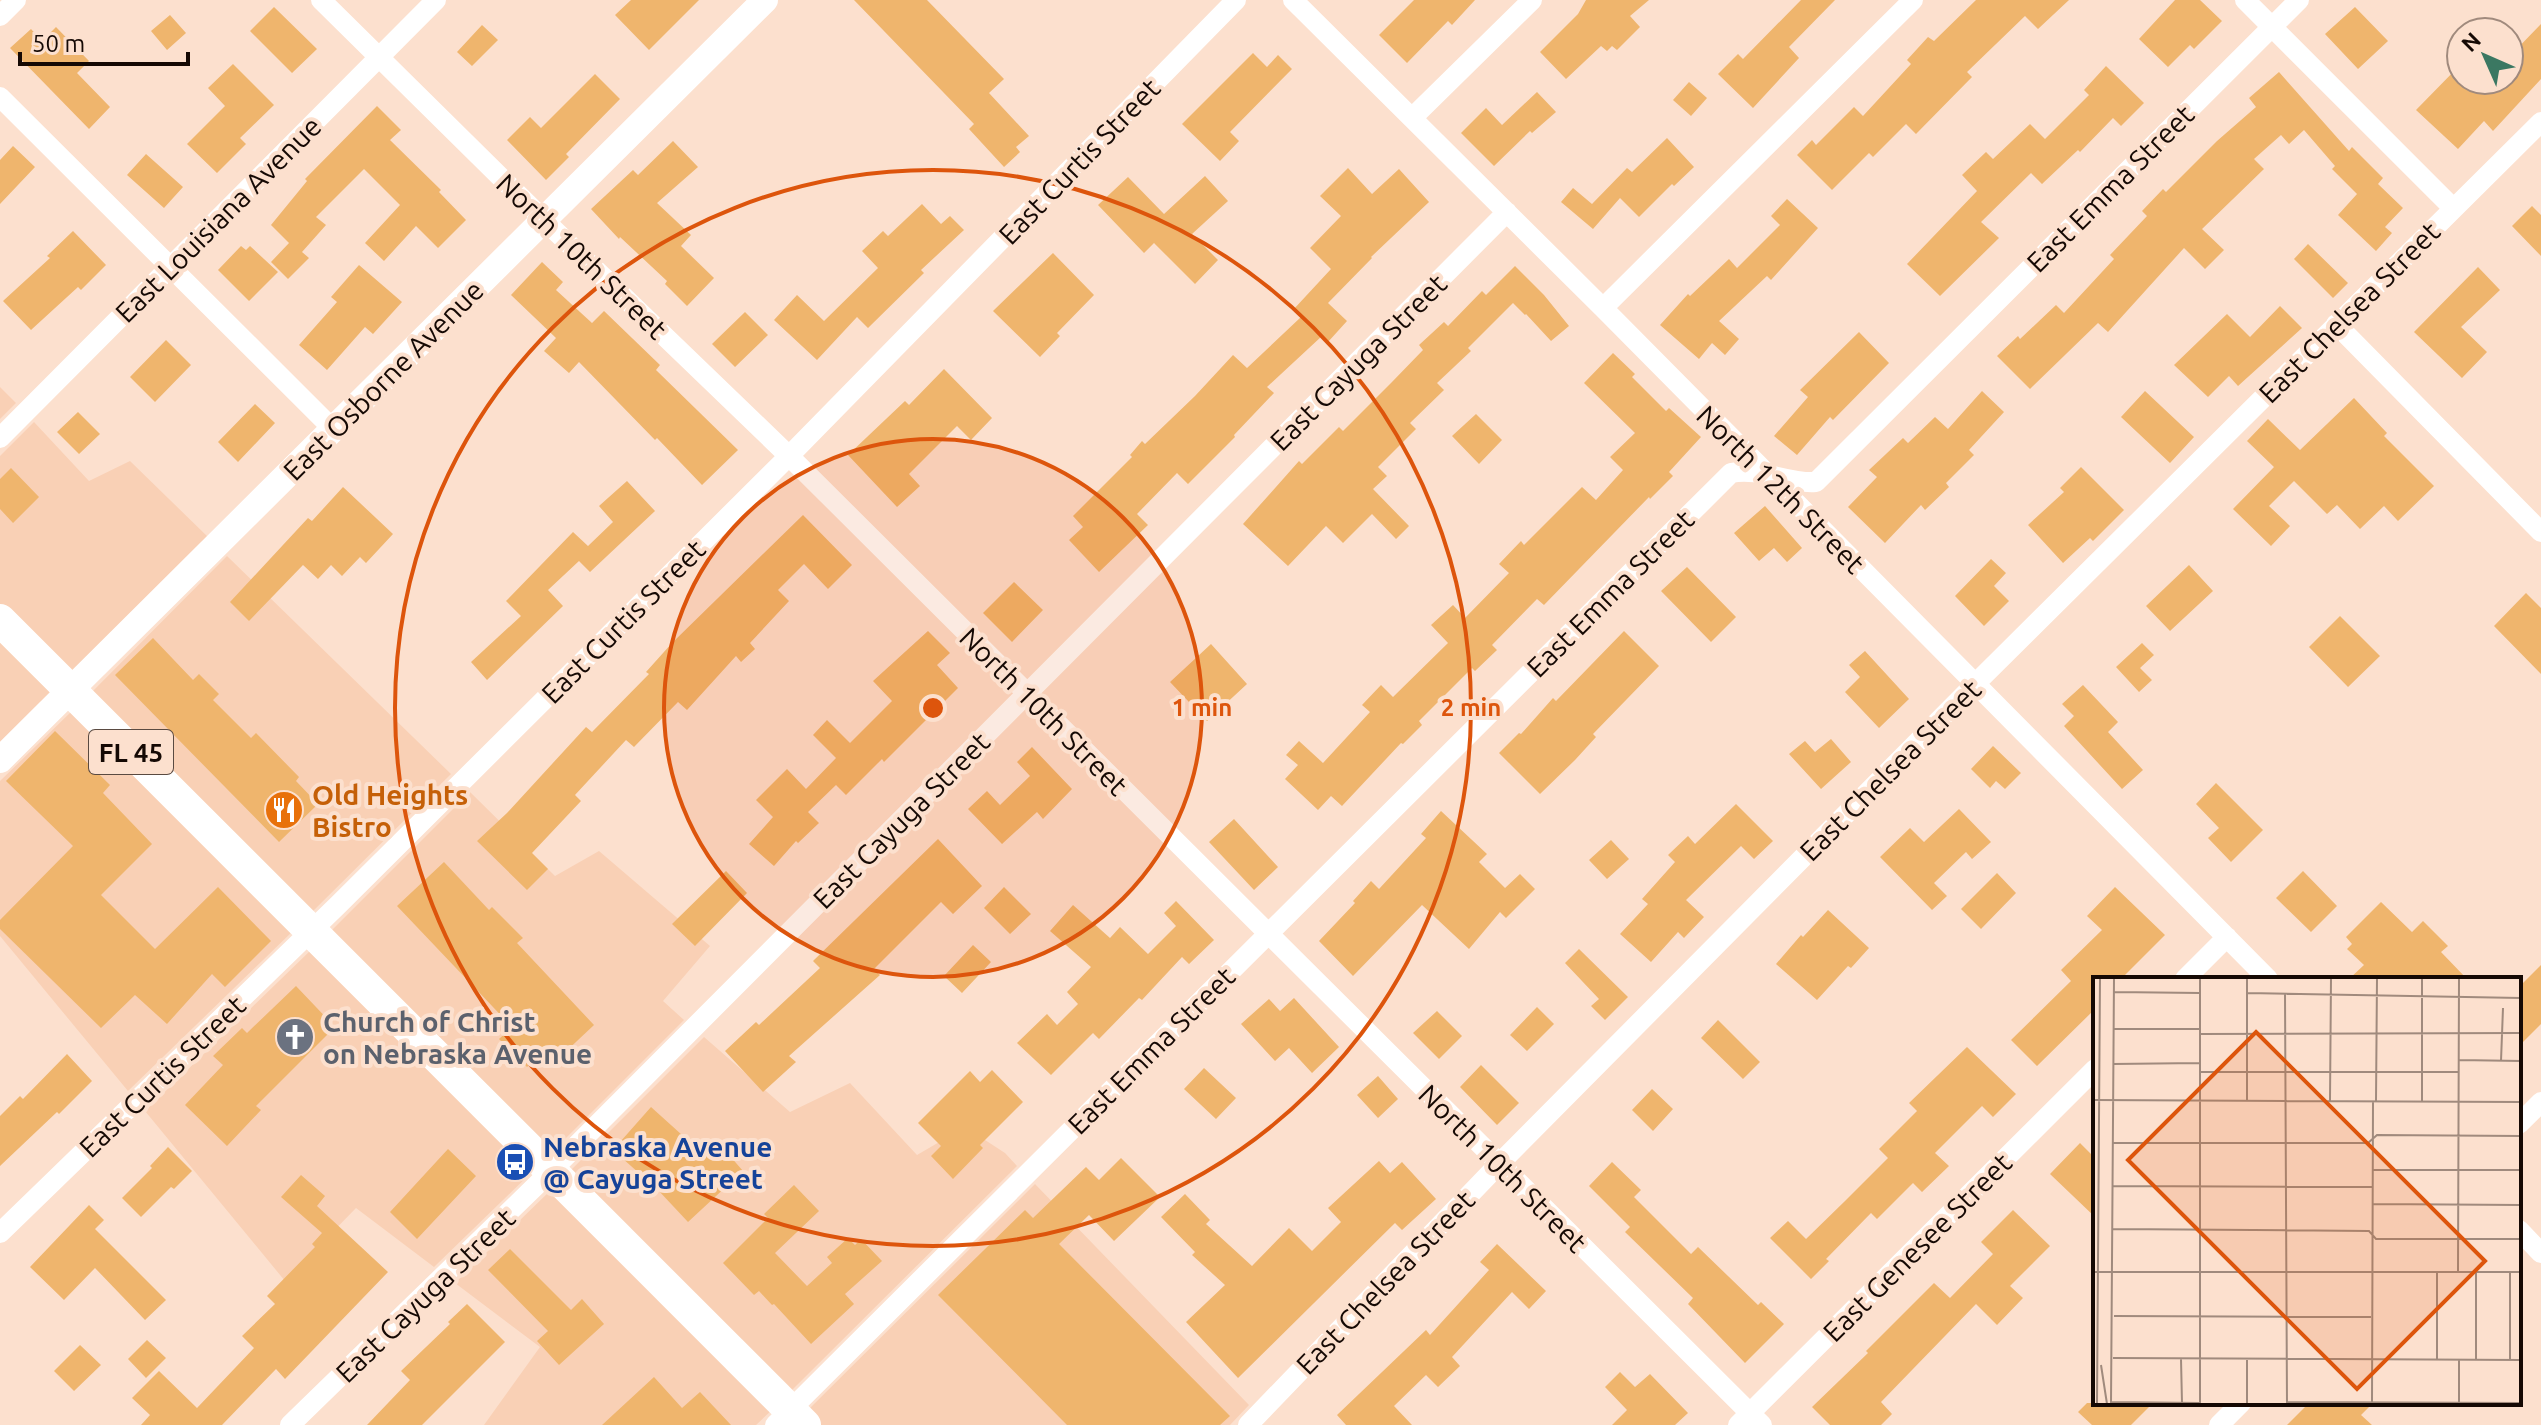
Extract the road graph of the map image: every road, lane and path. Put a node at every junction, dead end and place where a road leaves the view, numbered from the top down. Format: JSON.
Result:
{"nodes":[{"id":1,"x":16,"y":0,"type":"edge"},
{"id":2,"x":321,"y":0,"type":"edge"},
{"id":3,"x":436,"y":0,"type":"edge"},
{"id":4,"x":765,"y":0,"type":"edge"},
{"id":5,"x":1236,"y":0,"type":"edge"},
{"id":6,"x":1293,"y":0,"type":"edge"},
{"id":7,"x":1532,"y":0,"type":"edge"},
{"id":8,"x":1913,"y":0,"type":"edge"},
{"id":9,"x":2245,"y":0,"type":"edge"},
{"id":10,"x":2299,"y":0,"type":"edge"},
{"id":11,"x":0,"y":16,"type":"edge"},
{"id":12,"x":2272,"y":27,"type":"junction"},
{"id":13,"x":379,"y":57,"type":"junction"},
{"id":14,"x":0,"y":97,"type":"edge"},
{"id":15,"x":1413,"y":117,"type":"junction"},
{"id":16,"x":2541,"y":122,"type":"edge"},
{"id":17,"x":2453,"y":208,"type":"junction"},
{"id":18,"x":1507,"y":212,"type":"junction"},
{"id":19,"x":544,"y":220,"type":"junction"},
{"id":20,"x":170,"y":267,"type":"junction"},
{"id":21,"x":1603,"y":308,"type":"junction"},
{"id":22,"x":2336,"y":324,"type":"junction"},
{"id":23,"x":334,"y":430,"type":"junction"},
{"id":24,"x":0,"y":438,"type":"edge"},
{"id":25,"x":789,"y":456,"type":"junction"},
{"id":26,"x":1767,"y":475,"type":"junction"},
{"id":27,"x":2541,"y":532,"type":"edge"},
{"id":28,"x":0,"y":620,"type":"edge"},
{"id":29,"x":1975,"y":684,"type":"junction"},
{"id":30,"x":70,"y":691,"type":"junction"},
{"id":31,"x":1026,"y":694,"type":"junction"},
{"id":32,"x":0,"y":760,"type":"edge"},
{"id":33,"x":311,"y":931,"type":"junction"},
{"id":34,"x":1269,"y":933,"type":"junction"},
{"id":35,"x":2227,"y":937,"type":"junction"},
{"id":36,"x":2187,"y":977,"type":"edge"},
{"id":37,"x":2266,"y":977,"type":"edge"},
{"id":38,"x":2093,"y":1071,"type":"edge"},
{"id":39,"x":2541,"y":1102,"type":"edge"},
{"id":40,"x":2521,"y":1122,"type":"edge"},
{"id":41,"x":1499,"y":1164,"type":"junction"},
{"id":42,"x":551,"y":1171,"type":"junction"},
{"id":43,"x":2521,"y":1232,"type":"edge"},
{"id":44,"x":0,"y":1233,"type":"edge"},
{"id":45,"x":2541,"y":1253,"type":"edge"},
{"id":46,"x":2239,"y":1405,"type":"edge"},
{"id":47,"x":790,"y":1420,"type":"edge"},
{"id":48,"x":1750,"y":1421,"type":"edge"},
{"id":49,"x":290,"y":1425,"type":"edge"},
{"id":50,"x":1248,"y":1425,"type":"edge"},
{"id":51,"x":2219,"y":1425,"type":"edge"}],
"edges":[{"from":1,"to":11,"type":"street"},
{"from":2,"to":13,"type":"street","name":"North 10th Street"},
{"from":3,"to":13,"type":"street","name":"East Louisiana Avenue"},
{"from":4,"to":19,"type":"street","name":"East Osborne Avenue"},
{"from":5,"to":25,"type":"street","name":"East Curtis Street"},
{"from":6,"to":15,"type":"street","name":"North 12th Street"},
{"from":7,"to":15,"type":"street"},
{"from":8,"to":21,"type":"street"},
{"from":9,"to":12,"type":"street"},
{"from":10,"to":12,"type":"street","name":"East Emma Street"},
{"from":12,"to":17,"type":"street"},
{"from":12,"to":26,"type":"street","name":"East Emma Street"},
{"from":13,"to":19,"type":"street","name":"North 10th Street"},
{"from":13,"to":20,"type":"street","name":"East Louisiana Avenue"},
{"from":14,"to":20,"type":"street"},
{"from":15,"to":18,"type":"street","name":"North 12th Street"},
{"from":16,"to":17,"type":"street","name":"East Chelsea Street"},
{"from":17,"to":22,"type":"street","name":"East Chelsea Street"},
{"from":18,"to":21,"type":"street","name":"North 12th Street"},
{"from":18,"to":31,"type":"street","name":"East Cayuga Street"},
{"from":19,"to":23,"type":"street","name":"East Osborne Avenue"},
{"from":19,"to":25,"type":"street","name":"North 10th Street"},
{"from":20,"to":23,"type":"street"},
{"from":20,"to":24,"type":"street","name":"East Louisiana Avenue"},
{"from":21,"to":26,"type":"street","name":"North 12th Street"},
{"from":22,"to":27,"type":"street"},
{"from":22,"to":29,"type":"street","name":"East Chelsea Street"},
{"from":23,"to":30,"type":"street","name":"East Osborne Avenue"},
{"from":25,"to":31,"type":"street","name":"North 10th Street"},
{"from":25,"to":33,"type":"street","name":"East Curtis Street"},
{"from":26,"to":29,"type":"street","name":"North 12th Street"},
{"from":26,"to":34,"type":"street","name":"East Emma Street"},
{"from":28,"to":30,"type":"main road","number":"FL 45"},
{"from":29,"to":35,"type":"street","name":"North 12th Street"},
{"from":29,"to":41,"type":"street","name":"East Chelsea Street"},
{"from":30,"to":32,"type":"street","name":"East Osborne Avenue"},
{"from":30,"to":33,"type":"main road","number":"FL 45"},
{"from":31,"to":34,"type":"street","name":"North 10th Street"},
{"from":31,"to":42,"type":"street","name":"East Cayuga Street"},
{"from":33,"to":42,"type":"main road","number":"FL 45"},
{"from":33,"to":44,"type":"street","name":"East Curtis Street"},
{"from":34,"to":41,"type":"street","name":"North 10th Street"},
{"from":34,"to":47,"type":"street","name":"East Emma Street"},
{"from":35,"to":36,"type":"street"},
{"from":35,"to":37,"type":"street","name":"North 12th Street"},
{"from":38,"to":48,"type":"street","name":"East Genesee Street"},
{"from":39,"to":40,"type":"street"},
{"from":41,"to":48,"type":"street","name":"North 10th Street"},
{"from":41,"to":50,"type":"street","name":"East Chelsea Street"},
{"from":42,"to":47,"type":"main road","number":"FL 45"},
{"from":42,"to":49,"type":"street","name":"East Cayuga Street"},
{"from":43,"to":45,"type":"street"},
{"from":46,"to":51,"type":"street"}]}
